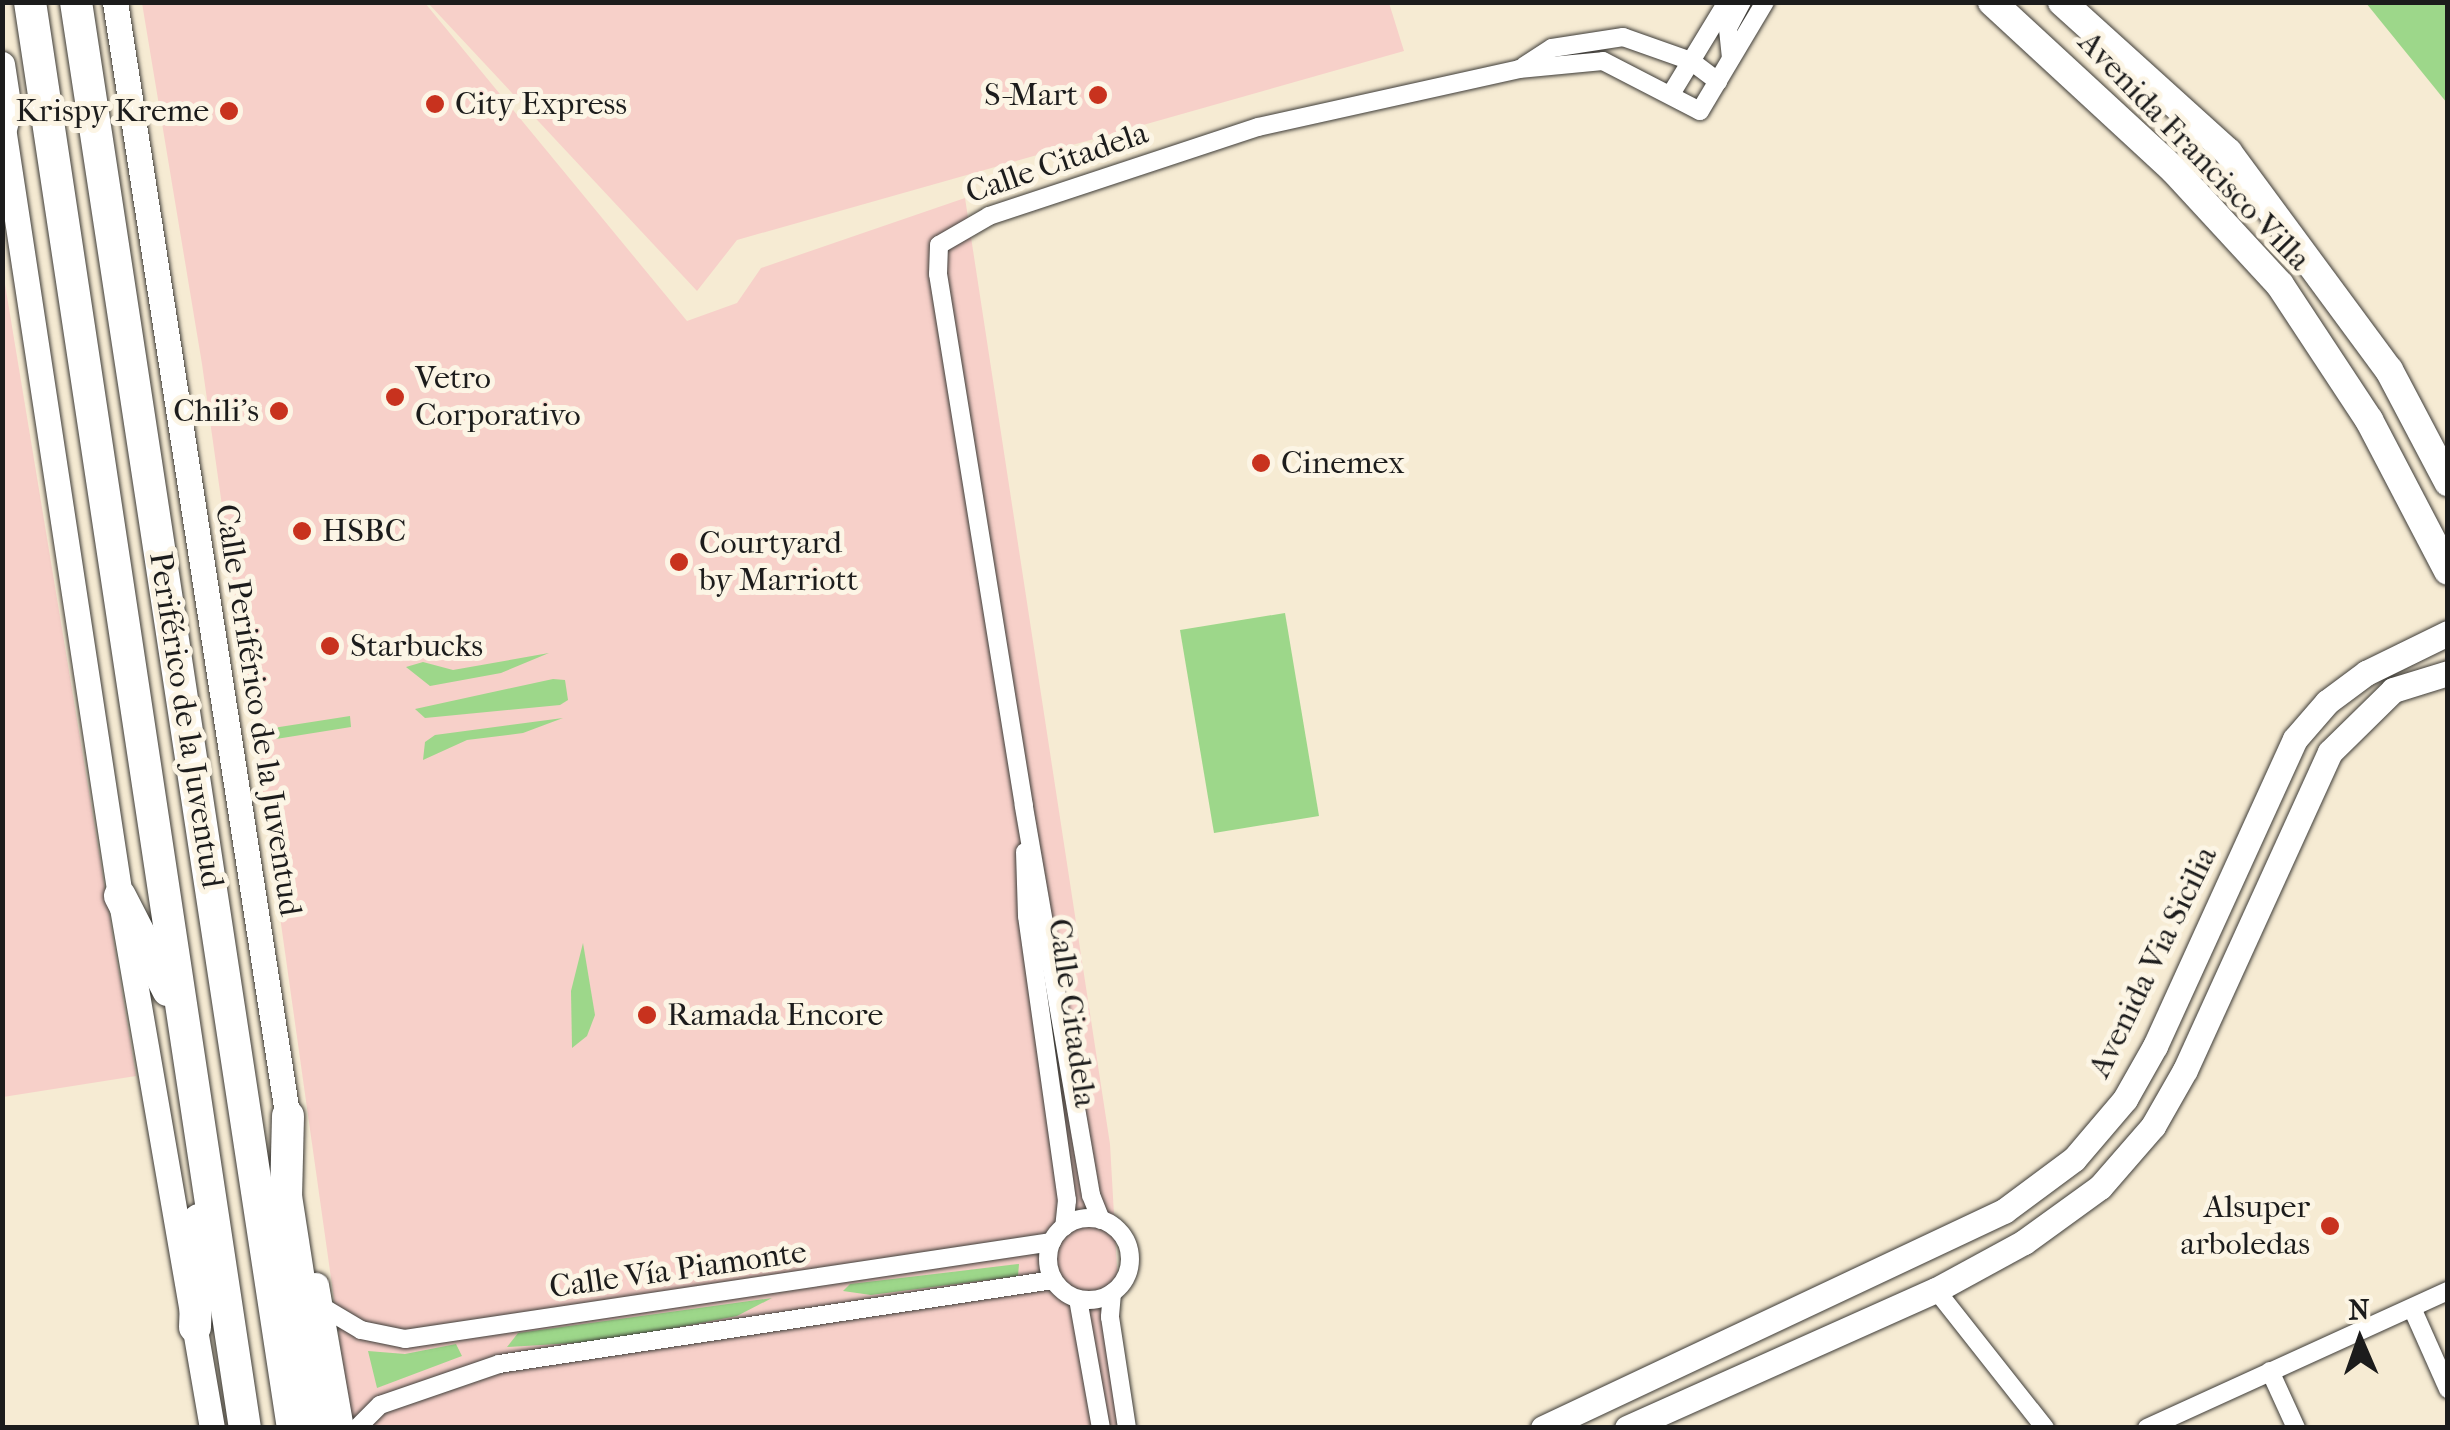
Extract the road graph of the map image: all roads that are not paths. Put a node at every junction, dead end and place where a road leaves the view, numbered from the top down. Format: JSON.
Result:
{"nodes":[{"id":1,"x":115,"y":2,"type":"edge"},
{"id":2,"x":1727,"y":2,"type":"edge"},
{"id":3,"x":1742,"y":2,"type":"edge"},
{"id":4,"x":1765,"y":2,"type":"edge"},
{"id":5,"x":1992,"y":2,"type":"edge"},
{"id":6,"x":2062,"y":2,"type":"edge"},
{"id":7,"x":85,"y":6,"type":"edge"},
{"id":8,"x":31,"y":12,"type":"edge"},
{"id":9,"x":1731,"y":58,"type":"junction"},
{"id":10,"x":1690,"y":61,"type":"junction"},
{"id":11,"x":2,"y":64,"type":"edge"},
{"id":12,"x":1519,"y":69,"type":"junction"},
{"id":13,"x":1718,"y":81,"type":"junction"},
{"id":14,"x":1671,"y":94,"type":"junction"},
{"id":15,"x":2,"y":120,"type":"edge"},
{"id":16,"x":134,"y":126,"type":"junction"},
{"id":17,"x":4,"y":129,"type":"edge"},
{"id":18,"x":2448,"y":482,"type":"edge"},
{"id":19,"x":2448,"y":571,"type":"edge"},
{"id":20,"x":2448,"y":633,"type":"edge"},
{"id":21,"x":2448,"y":673,"type":"edge"},
{"id":22,"x":1024,"y":806,"type":"junction"},
{"id":23,"x":120,"y":896,"type":"junction"},
{"id":24,"x":216,"y":918,"type":"junction"},
{"id":25,"x":180,"y":1014,"type":"junction"},
{"id":26,"x":288,"y":1116,"type":"junction"},
{"id":27,"x":201,"y":1136,"type":"junction"},
{"id":28,"x":1102,"y":1220,"type":"junction"},
{"id":29,"x":1064,"y":1227,"type":"junction"},
{"id":30,"x":1052,"y":1242,"type":"junction"},
{"id":31,"x":1053,"y":1280,"type":"junction"},
{"id":32,"x":1936,"y":1290,"type":"junction"},
{"id":33,"x":2448,"y":1292,"type":"edge"},
{"id":34,"x":1112,"y":1294,"type":"junction"},
{"id":35,"x":1078,"y":1300,"type":"junction"},
{"id":36,"x":319,"y":1305,"type":"junction"},
{"id":37,"x":2412,"y":1308,"type":"junction"},
{"id":38,"x":195,"y":1327,"type":"junction"},
{"id":39,"x":2270,"y":1370,"type":"junction"},
{"id":40,"x":2448,"y":1389,"type":"edge"},
{"id":41,"x":212,"y":1428,"type":"edge"},
{"id":42,"x":245,"y":1428,"type":"edge"},
{"id":43,"x":293,"y":1428,"type":"edge"},
{"id":44,"x":304,"y":1428,"type":"edge"},
{"id":45,"x":322,"y":1428,"type":"edge"},
{"id":46,"x":340,"y":1428,"type":"edge"},
{"id":47,"x":358,"y":1428,"type":"edge"},
{"id":48,"x":1100,"y":1428,"type":"edge"},
{"id":49,"x":1127,"y":1428,"type":"edge"},
{"id":50,"x":1542,"y":1428,"type":"edge"},
{"id":51,"x":1627,"y":1428,"type":"edge"},
{"id":52,"x":2045,"y":1428,"type":"edge"},
{"id":53,"x":2147,"y":1428,"type":"edge"},
{"id":54,"x":2296,"y":1428,"type":"edge"}],
"edges":[{"from":1,"to":16,"type":"main road","name":"Calle Periférico de la Juventud"},
{"from":2,"to":10,"type":"street"},
{"from":3,"to":9,"type":"street"},
{"from":4,"to":9,"type":"street"},
{"from":5,"to":19,"type":"main road","name":"Avenida Francisco Villa"},
{"from":6,"to":18,"type":"main road","name":"Avenida Francisco Villa"},
{"from":7,"to":16,"type":"main road"},
{"from":7,"to":24,"type":"highway","name":"Periférico de la Juventud"},
{"from":8,"to":25,"type":"highway","name":"Periférico de la Juventud"},
{"from":9,"to":13,"type":"street"},
{"from":10,"to":12,"type":"street"},
{"from":10,"to":13,"type":"street"},
{"from":10,"to":14,"type":"street"},
{"from":11,"to":17,"type":"main road"},
{"from":12,"to":14,"type":"street"},
{"from":12,"to":22,"type":"street","name":"Calle Citadela"},
{"from":13,"to":14,"type":"street"},
{"from":15,"to":17,"type":"main road"},
{"from":16,"to":26,"type":"main road","name":"Calle Periférico de la Juventud"},
{"from":17,"to":23,"type":"main road"},
{"from":20,"to":50,"type":"main road","name":"Avenida Via Sicilia"},
{"from":21,"to":32,"type":"main road"},
{"from":22,"to":28,"type":"street","name":"Calle Citadela"},
{"from":22,"to":29,"type":"street","name":"Calle Citadela"},
{"from":23,"to":25,"type":"highway"},
{"from":23,"to":38,"type":"main road"},
{"from":24,"to":43,"type":"highway","name":"Periférico de la Juventud"},
{"from":24,"to":44,"type":"highway"},
{"from":25,"to":27,"type":"highway","name":"Periférico de la Juventud"},
{"from":26,"to":36,"type":"main road","name":"Calle Periférico de la Juventud"},
{"from":26,"to":45,"type":"highway"},
{"from":27,"to":38,"type":"highway"},
{"from":27,"to":42,"type":"highway","name":"Periférico de la Juventud"},
{"from":28,"to":29,"type":"street"},
{"from":28,"to":34,"type":"street"},
{"from":29,"to":30,"type":"street"},
{"from":30,"to":31,"type":"street"},
{"from":30,"to":36,"type":"street","name":"Calle Vía Piamonte"},
{"from":31,"to":35,"type":"street"},
{"from":31,"to":47,"type":"street","name":"Calle Vía Piamonte"},
{"from":32,"to":51,"type":"main road"},
{"from":32,"to":52,"type":"street"},
{"from":33,"to":37,"type":"street"},
{"from":34,"to":35,"type":"street"},
{"from":34,"to":49,"type":"street"},
{"from":35,"to":48,"type":"street"},
{"from":36,"to":46,"type":"main road","name":"Calle Periférico de la Juventud"},
{"from":37,"to":39,"type":"street"},
{"from":37,"to":40,"type":"street"},
{"from":38,"to":41,"type":"main road"},
{"from":39,"to":53,"type":"street"},
{"from":39,"to":54,"type":"street"}]}
